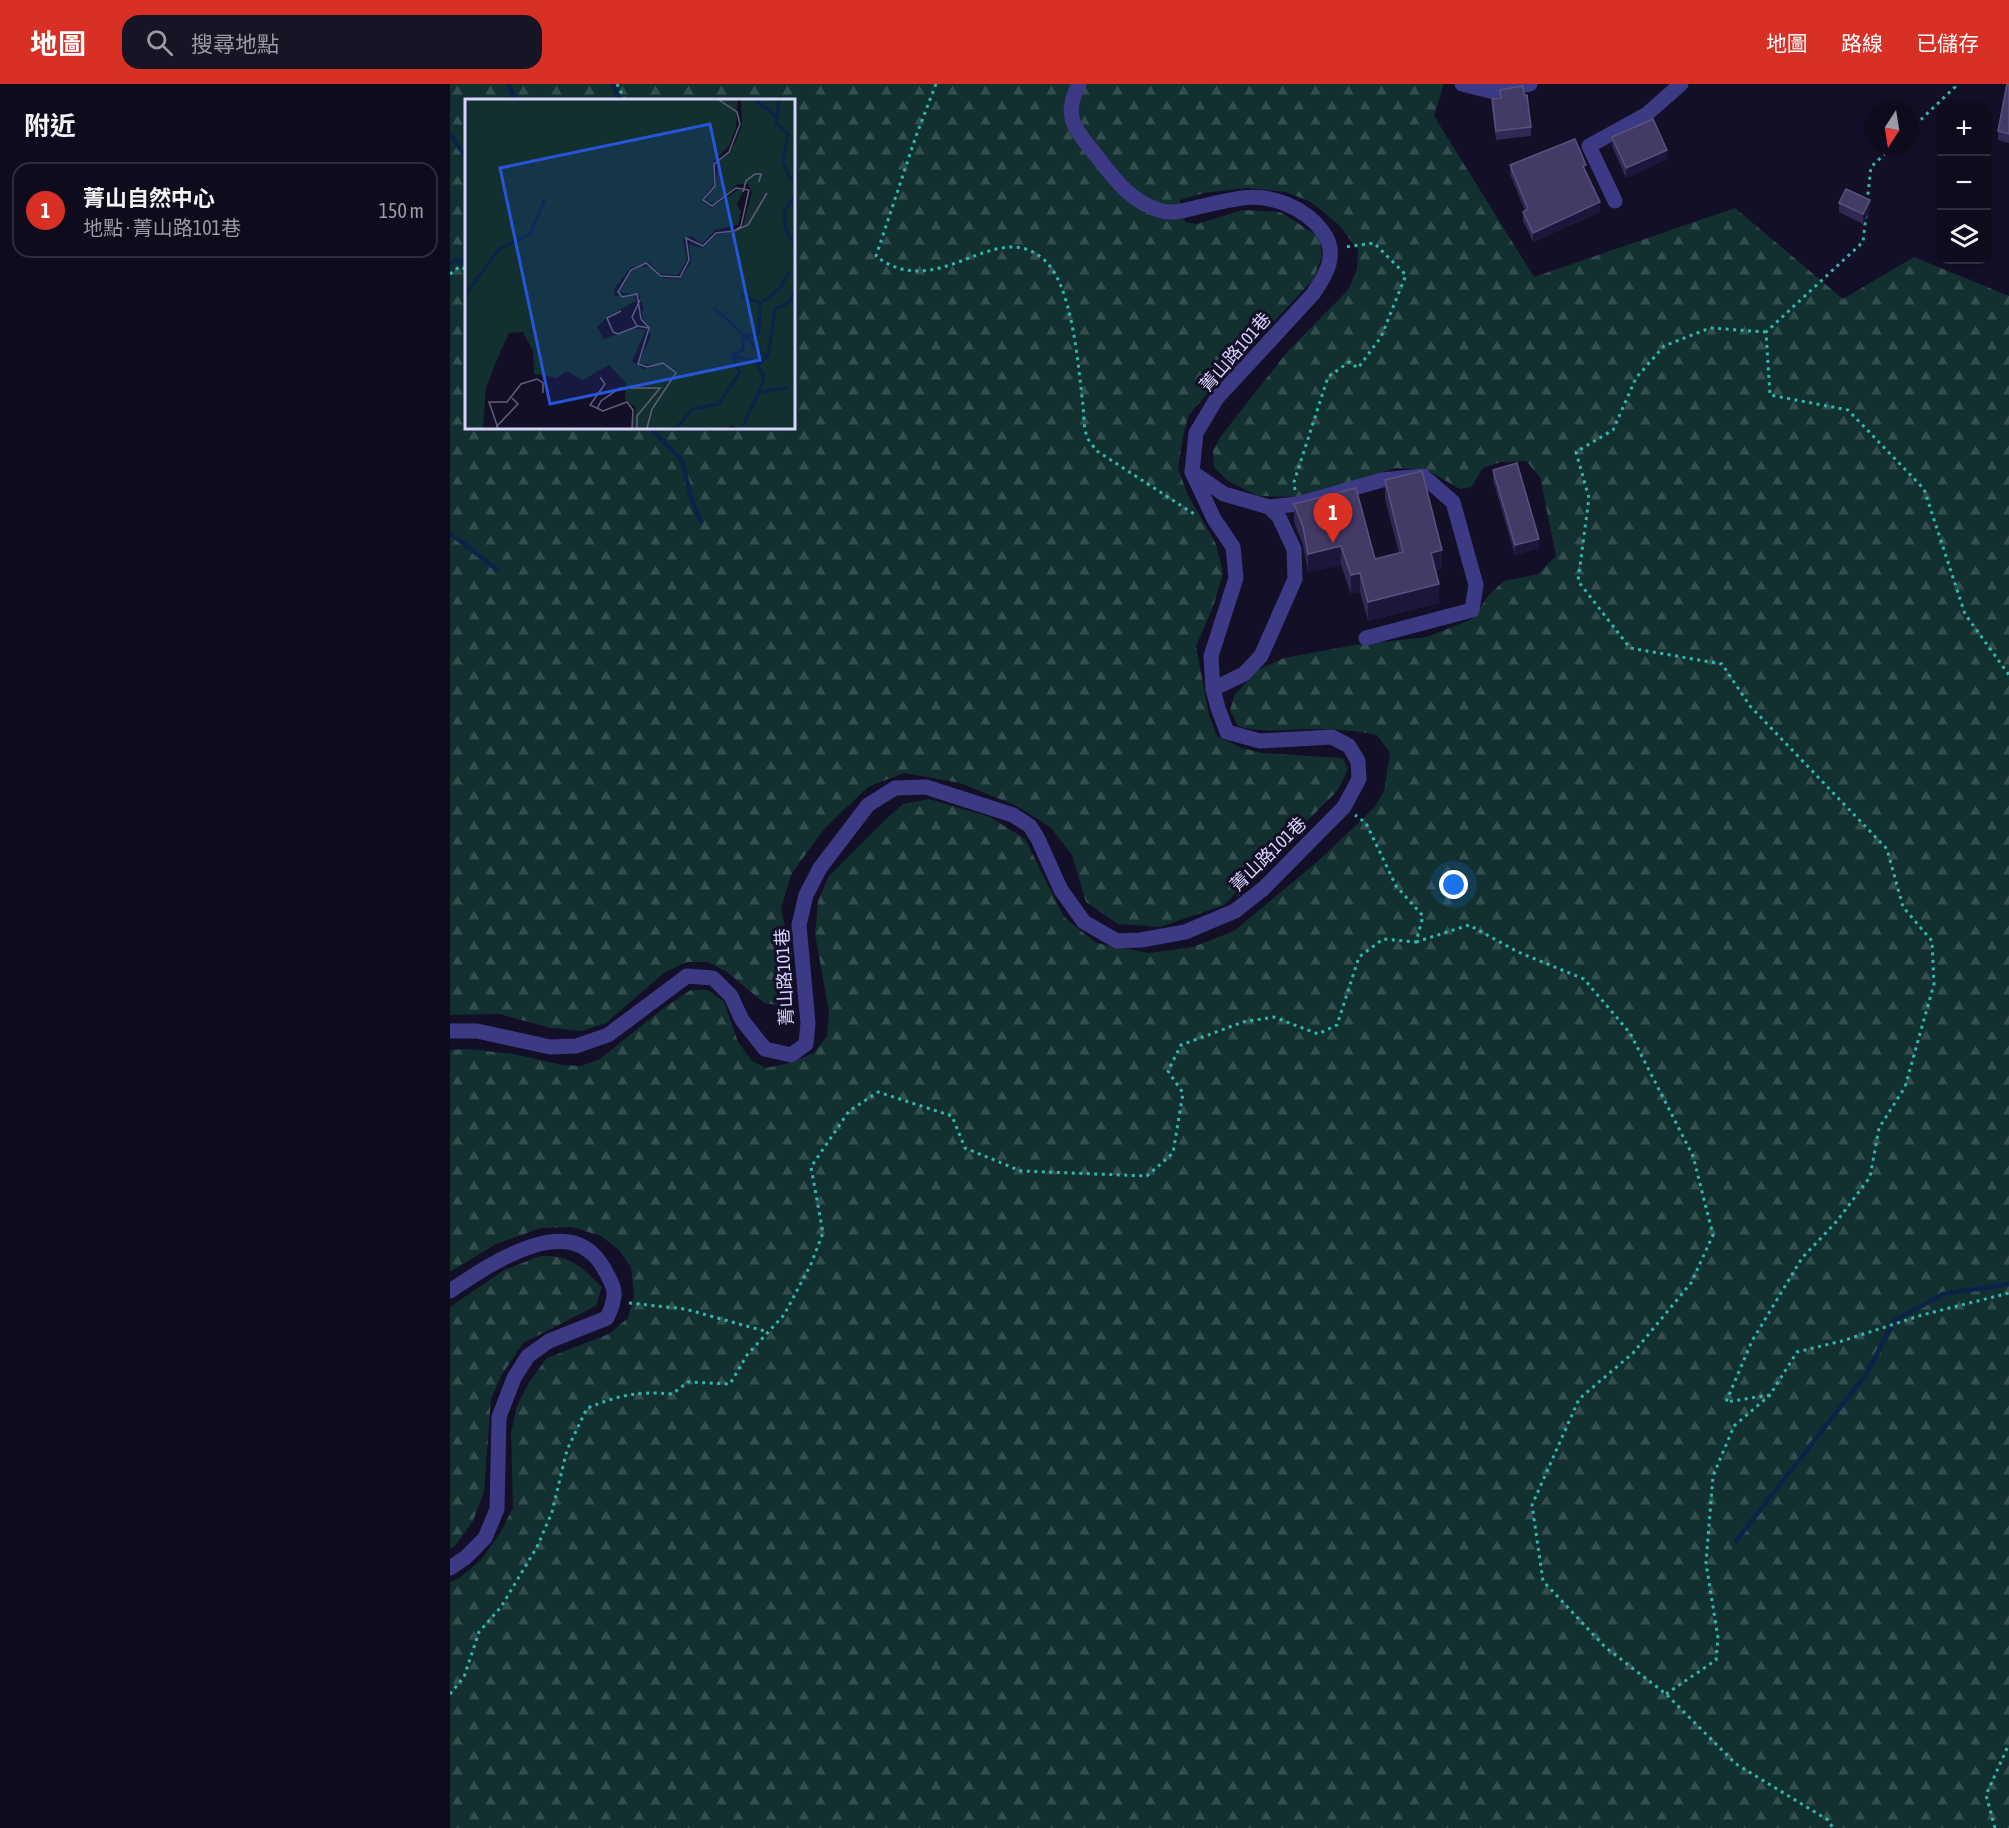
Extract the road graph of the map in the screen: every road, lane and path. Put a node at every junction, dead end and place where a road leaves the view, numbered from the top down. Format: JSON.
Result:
{"nodes":[{"id":1,"x":616,"y":84,"type":"edge"},
{"id":2,"x":936,"y":84,"type":"edge"},
{"id":3,"x":1079,"y":84,"type":"edge"},
{"id":4,"x":1462,"y":84,"type":"edge"},
{"id":5,"x":1530,"y":84,"type":"edge"},
{"id":6,"x":1682,"y":84,"type":"edge"},
{"id":7,"x":1955,"y":84,"type":"edge"},
{"id":8,"x":624,"y":99,"type":"edge"},
{"id":9,"x":1919,"y":121,"type":"edge"},
{"id":10,"x":1883,"y":156,"type":"edge"},
{"id":11,"x":1615,"y":201,"type":"dead end"},
{"id":12,"x":1331,"y":249,"type":"junction"},
{"id":13,"x":465,"y":269,"type":"edge"},
{"id":14,"x":450,"y":274,"type":"edge"},
{"id":15,"x":1766,"y":332,"type":"junction"},
{"id":16,"x":1192,"y":472,"type":"junction"},
{"id":17,"x":1298,"y":504,"type":"junction"},
{"id":18,"x":1269,"y":507,"type":"junction"},
{"id":19,"x":1214,"y":519,"type":"junction"},
{"id":20,"x":1366,"y":638,"type":"dead end"},
{"id":21,"x":2009,"y":675,"type":"edge"},
{"id":22,"x":1213,"y":688,"type":"junction"},
{"id":23,"x":1344,"y":807,"type":"junction"},
{"id":24,"x":1416,"y":942,"type":"junction"},
{"id":25,"x":450,"y":1031,"type":"edge"},
{"id":26,"x":450,"y":1291,"type":"edge"},
{"id":27,"x":2009,"y":1293,"type":"edge"},
{"id":28,"x":615,"y":1300,"type":"junction"},
{"id":29,"x":768,"y":1332,"type":"junction"},
{"id":30,"x":1770,"y":1395,"type":"junction"},
{"id":31,"x":450,"y":1568,"type":"edge"},
{"id":32,"x":450,"y":1694,"type":"edge"},
{"id":33,"x":1666,"y":1694,"type":"junction"},
{"id":34,"x":2009,"y":1743,"type":"edge"},
{"id":35,"x":1833,"y":1828,"type":"edge"},
{"id":36,"x":1995,"y":1828,"type":"edge"}],
"edges":[{"from":1,"to":8,"type":"path"},
{"from":2,"to":19,"type":"path"},
{"from":3,"to":12,"type":"street"},
{"from":4,"to":5,"type":"street"},
{"from":6,"to":11,"type":"street"},
{"from":7,"to":9,"type":"path"},
{"from":10,"to":15,"type":"path"},
{"from":12,"to":16,"type":"street","name":"菁山路101巷"},
{"from":12,"to":17,"type":"path"},
{"from":13,"to":14,"type":"path"},
{"from":15,"to":21,"type":"path"},
{"from":15,"to":30,"type":"path"},
{"from":16,"to":18,"type":"street"},
{"from":16,"to":19,"type":"street","name":"菁山路101巷"},
{"from":17,"to":18,"type":"street"},
{"from":17,"to":20,"type":"street"},
{"from":18,"to":22,"type":"street"},
{"from":19,"to":22,"type":"street","name":"菁山路101巷"},
{"from":22,"to":23,"type":"street","name":"菁山路101巷"},
{"from":23,"to":24,"type":"path"},
{"from":23,"to":25,"type":"street","name":"菁山路101巷"},
{"from":24,"to":29,"type":"path"},
{"from":24,"to":33,"type":"path"},
{"from":26,"to":28,"type":"street"},
{"from":27,"to":30,"type":"path"},
{"from":28,"to":29,"type":"path"},
{"from":28,"to":31,"type":"street"},
{"from":29,"to":32,"type":"path"},
{"from":30,"to":33,"type":"path"},
{"from":33,"to":35,"type":"path"},
{"from":34,"to":36,"type":"path"}]}
